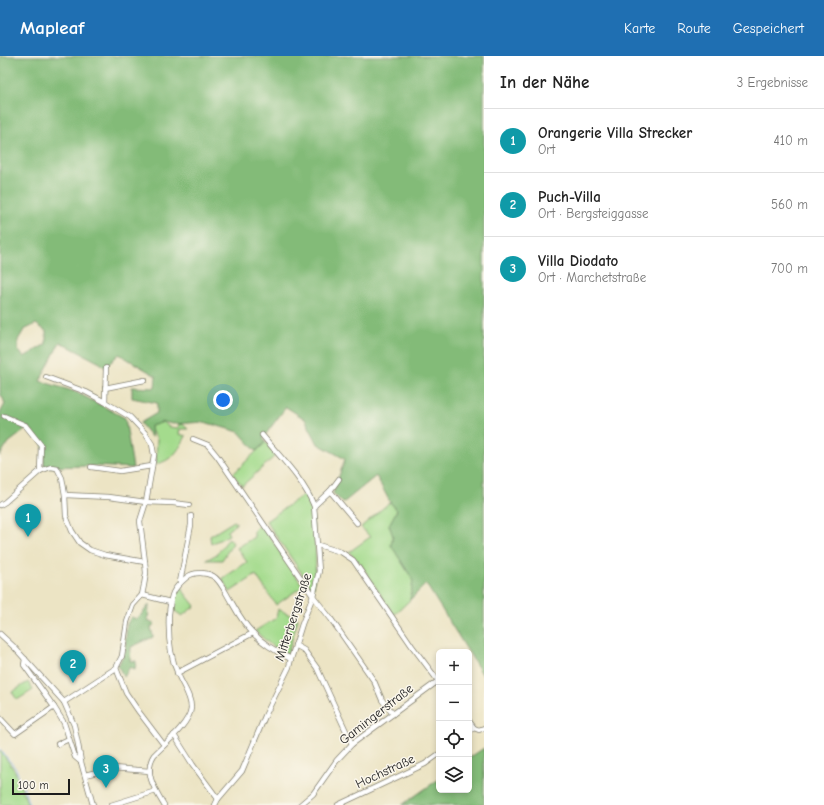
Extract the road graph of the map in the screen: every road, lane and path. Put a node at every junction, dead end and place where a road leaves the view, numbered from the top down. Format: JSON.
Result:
{"nodes":[{"id":1,"x":106,"y":368,"type":"dead end"},
{"id":2,"x":46,"y":377,"type":"dead end"},
{"id":3,"x":145,"y":380,"type":"dead end"},
{"id":4,"x":105,"y":388,"type":"junction"},
{"id":5,"x":105,"y":402,"type":"junction"},
{"id":6,"x":4,"y":416,"type":"dead end"},
{"id":7,"x":262,"y":435,"type":"dead end"},
{"id":8,"x":193,"y":439,"type":"dead end"},
{"id":9,"x":152,"y":466,"type":"junction"},
{"id":10,"x":91,"y":467,"type":"dead end"},
{"id":11,"x":40,"y":471,"type":"junction"},
{"id":12,"x":339,"y":479,"type":"dead end"},
{"id":13,"x":330,"y":491,"type":"junction"},
{"id":14,"x":65,"y":495,"type":"junction"},
{"id":15,"x":146,"y":502,"type":"junction"},
{"id":16,"x":0,"y":505,"type":"edge"},
{"id":17,"x":188,"y":506,"type":"dead end"},
{"id":18,"x":314,"y":506,"type":"junction"},
{"id":19,"x":191,"y":516,"type":"dead end"},
{"id":20,"x":357,"y":523,"type":"dead end"},
{"id":21,"x":318,"y":545,"type":"junction"},
{"id":22,"x":145,"y":562,"type":"junction"},
{"id":23,"x":180,"y":582,"type":"junction"},
{"id":24,"x":142,"y":595,"type":"junction"},
{"id":25,"x":313,"y":596,"type":"junction"},
{"id":26,"x":170,"y":602,"type":"junction"},
{"id":27,"x":252,"y":633,"type":"junction"},
{"id":28,"x":0,"y":634,"type":"edge"},
{"id":29,"x":295,"y":645,"type":"junction"},
{"id":30,"x":25,"y":659,"type":"junction"},
{"id":31,"x":290,"y":659,"type":"junction"},
{"id":32,"x":116,"y":668,"type":"junction"},
{"id":33,"x":177,"y":673,"type":"junction"},
{"id":34,"x":436,"y":677,"type":"edge"},
{"id":35,"x":436,"y":683,"type":"edge"},
{"id":36,"x":64,"y":702,"type":"junction"},
{"id":37,"x":54,"y":708,"type":"junction"},
{"id":38,"x":394,"y":714,"type":"junction"},
{"id":39,"x":0,"y":718,"type":"edge"},
{"id":40,"x":472,"y":725,"type":"edge"},
{"id":41,"x":474,"y":728,"type":"joint"},
{"id":42,"x":484,"y":728,"type":"edge"},
{"id":43,"x":174,"y":735,"type":"junction"},
{"id":44,"x":69,"y":739,"type":"junction"},
{"id":45,"x":84,"y":743,"type":"dead end"},
{"id":46,"x":58,"y":744,"type":"dead end"},
{"id":47,"x":78,"y":744,"type":"junction"},
{"id":48,"x":352,"y":744,"type":"junction"},
{"id":49,"x":164,"y":745,"type":"junction"},
{"id":50,"x":436,"y":756,"type":"edge"},
{"id":51,"x":81,"y":762,"type":"junction"},
{"id":52,"x":150,"y":771,"type":"junction"},
{"id":53,"x":85,"y":775,"type":"junction"},
{"id":54,"x":156,"y":791,"type":"junction"},
{"id":55,"x":218,"y":799,"type":"junction"},
{"id":56,"x":93,"y":805,"type":"edge"},
{"id":57,"x":111,"y":805,"type":"edge"},
{"id":58,"x":164,"y":805,"type":"edge"},
{"id":59,"x":215,"y":805,"type":"edge"},
{"id":60,"x":300,"y":805,"type":"edge"},
{"id":61,"x":338,"y":805,"type":"edge"}],
"edges":[{"from":1,"to":4,"type":"street"},
{"from":2,"to":5,"type":"street"},
{"from":3,"to":4,"type":"street"},
{"from":4,"to":5,"type":"street"},
{"from":5,"to":9,"type":"street"},
{"from":6,"to":11,"type":"street"},
{"from":7,"to":18,"type":"street","name":"Mitterbergstraße"},
{"from":8,"to":25,"type":"street"},
{"from":9,"to":10,"type":"street"},
{"from":9,"to":15,"type":"street"},
{"from":11,"to":14,"type":"street"},
{"from":11,"to":16,"type":"street"},
{"from":12,"to":13,"type":"street"},
{"from":13,"to":18,"type":"street"},
{"from":13,"to":20,"type":"street"},
{"from":14,"to":15,"type":"street"},
{"from":14,"to":22,"type":"street"},
{"from":15,"to":17,"type":"street"},
{"from":15,"to":22,"type":"street"},
{"from":18,"to":21,"type":"street","name":"Mitterbergstraße"},
{"from":19,"to":23,"type":"street"},
{"from":21,"to":25,"type":"street","name":"Mitterbergstraße"},
{"from":21,"to":34,"type":"street"},
{"from":22,"to":24,"type":"street"},
{"from":23,"to":26,"type":"street"},
{"from":23,"to":27,"type":"street"},
{"from":24,"to":26,"type":"street"},
{"from":24,"to":32,"type":"street"},
{"from":25,"to":29,"type":"street","name":"Mitterbergstraße"},
{"from":25,"to":38,"type":"street"},
{"from":26,"to":33,"type":"street"},
{"from":27,"to":31,"type":"street"},
{"from":27,"to":33,"type":"street"},
{"from":28,"to":30,"type":"street"},
{"from":29,"to":31,"type":"street","name":"Mitterbergstraße"},
{"from":29,"to":48,"type":"street"},
{"from":30,"to":36,"type":"street"},
{"from":30,"to":37,"type":"street"},
{"from":31,"to":55,"type":"street","name":"Mitterbergstraße"},
{"from":32,"to":36,"type":"street"},
{"from":32,"to":49,"type":"street"},
{"from":33,"to":43,"type":"street"},
{"from":35,"to":38,"type":"street","name":"Gamingerstraße"},
{"from":36,"to":47,"type":"street"},
{"from":37,"to":39,"type":"street"},
{"from":37,"to":44,"type":"street"},
{"from":38,"to":48,"type":"street","name":"Gamingerstraße"},
{"from":40,"to":41,"type":"street"},
{"from":41,"to":42,"type":"street"},
{"from":43,"to":49,"type":"street"},
{"from":43,"to":55,"type":"street"},
{"from":44,"to":46,"type":"street"},
{"from":44,"to":51,"type":"street"},
{"from":45,"to":47,"type":"street"},
{"from":47,"to":51,"type":"street"},
{"from":48,"to":60,"type":"street","name":"Gamingerstraße"},
{"from":49,"to":52,"type":"street"},
{"from":50,"to":61,"type":"street","name":"Hochstraße"},
{"from":51,"to":53,"type":"street"},
{"from":52,"to":53,"type":"street"},
{"from":52,"to":54,"type":"street"},
{"from":53,"to":56,"type":"street"},
{"from":54,"to":57,"type":"street"},
{"from":54,"to":58,"type":"street"},
{"from":55,"to":59,"type":"street","name":"Mitterbergstraße"}]}
